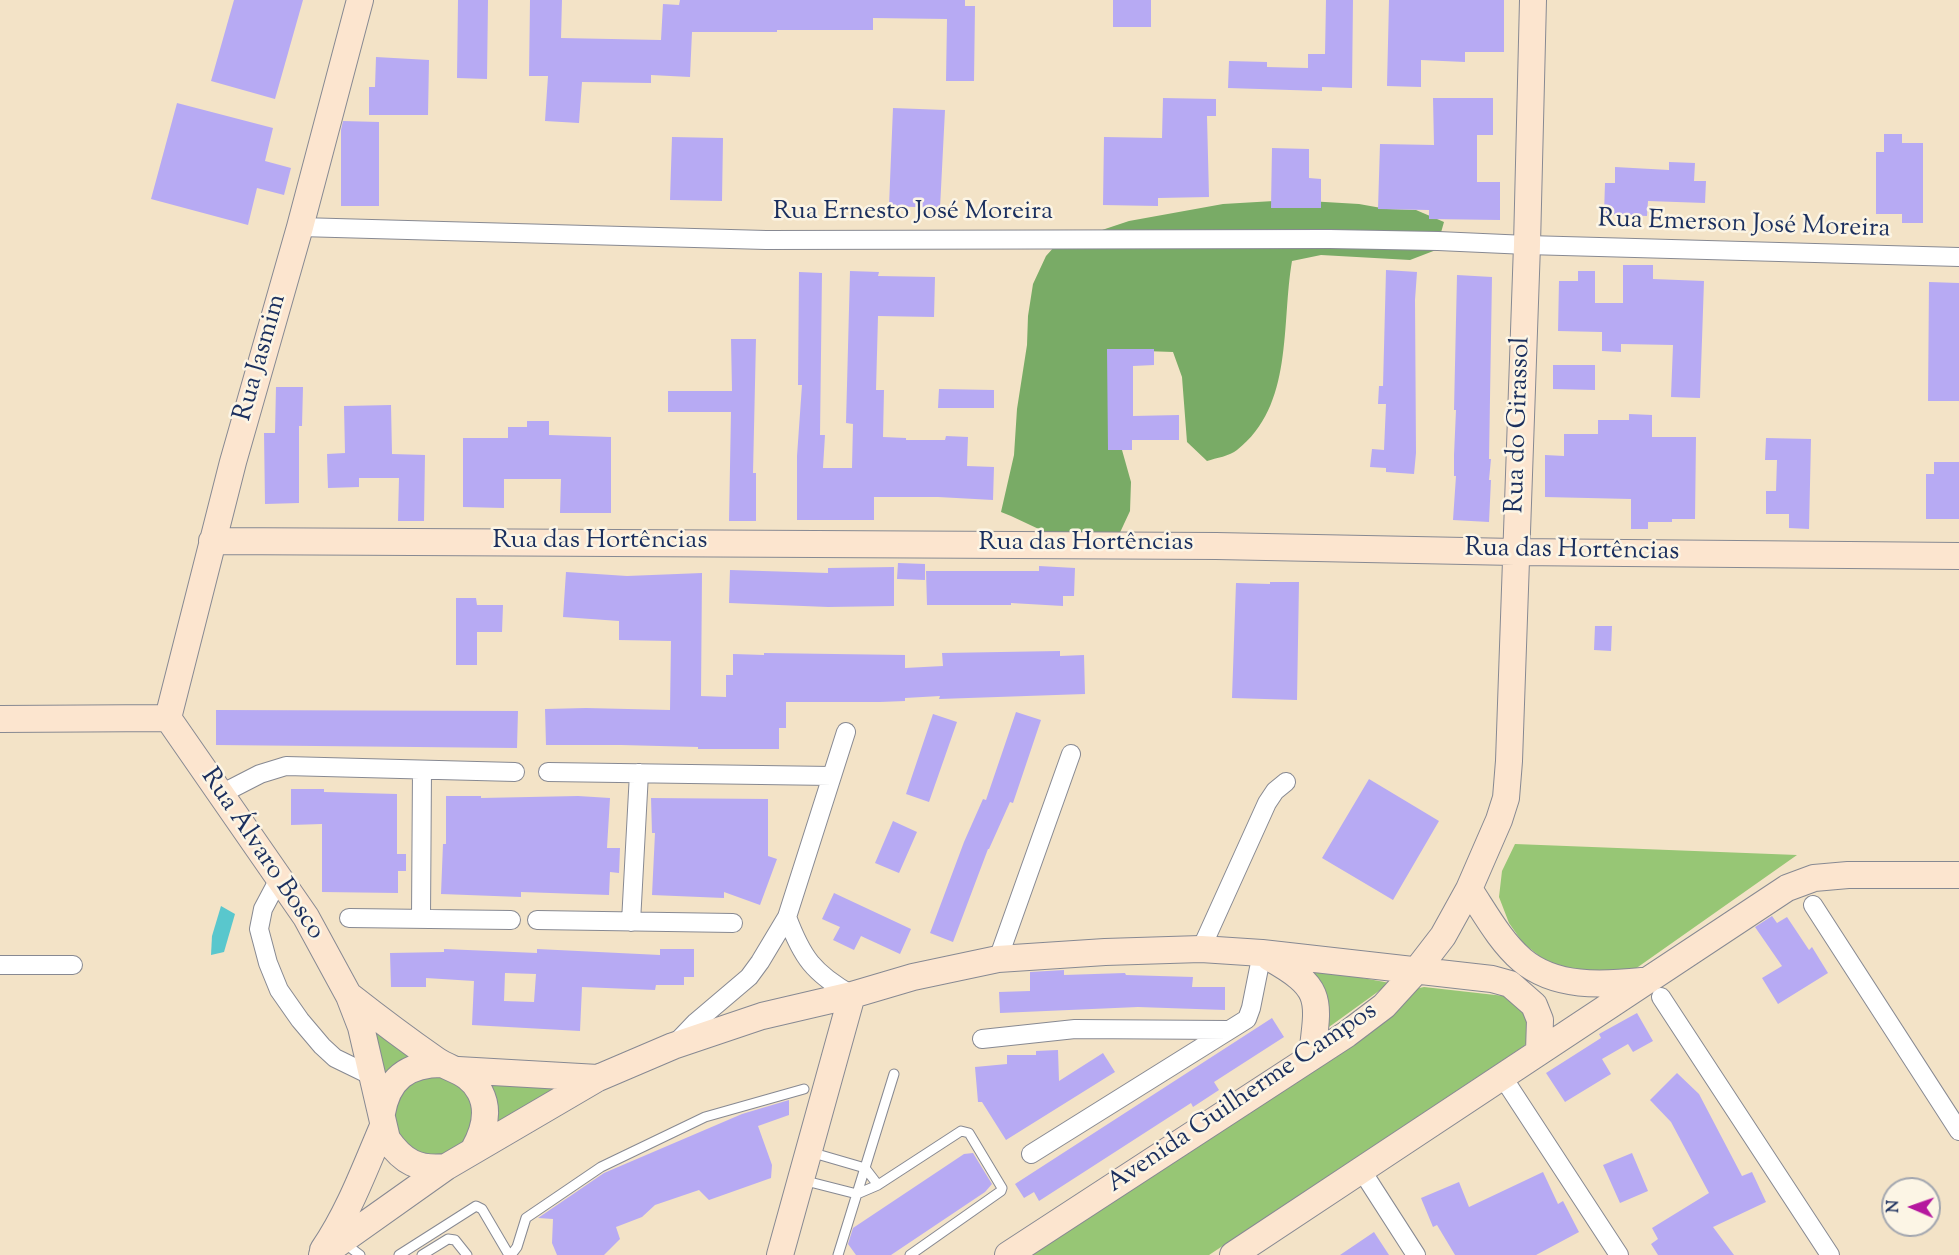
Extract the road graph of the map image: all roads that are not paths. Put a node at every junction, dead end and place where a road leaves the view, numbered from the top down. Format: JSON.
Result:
{"nodes":[{"id":1,"x":360,"y":0,"type":"edge"},
{"id":2,"x":1533,"y":0,"type":"edge"},
{"id":3,"x":300,"y":227,"type":"junction"},
{"id":4,"x":1527,"y":245,"type":"junction"},
{"id":5,"x":1959,"y":257,"type":"edge"},
{"id":6,"x":212,"y":541,"type":"junction"},
{"id":7,"x":1515,"y":552,"type":"junction"},
{"id":8,"x":1959,"y":556,"type":"edge"},
{"id":9,"x":168,"y":718,"type":"junction"},
{"id":10,"x":0,"y":719,"type":"edge"},
{"id":11,"x":846,"y":732,"type":"dead end"},
{"id":12,"x":1071,"y":754,"type":"dead end"},
{"id":13,"x":422,"y":770,"type":"junction"},
{"id":14,"x":515,"y":772,"type":"dead end"},
{"id":15,"x":549,"y":772,"type":"dead end"},
{"id":16,"x":639,"y":773,"type":"junction"},
{"id":17,"x":832,"y":776,"type":"junction"},
{"id":18,"x":1286,"y":782,"type":"dead end"},
{"id":19,"x":221,"y":794,"type":"junction"},
{"id":20,"x":1959,"y":875,"type":"edge"},
{"id":21,"x":280,"y":876,"type":"junction"},
{"id":22,"x":1469,"y":889,"type":"junction"},
{"id":23,"x":1813,"y":905,"type":"dead end"},
{"id":24,"x":787,"y":917,"type":"junction"},
{"id":25,"x":349,"y":918,"type":"dead end"},
{"id":26,"x":421,"y":918,"type":"junction"},
{"id":27,"x":511,"y":920,"type":"dead end"},
{"id":28,"x":537,"y":920,"type":"dead end"},
{"id":29,"x":632,"y":922,"type":"junction"},
{"id":30,"x":733,"y":923,"type":"dead end"},
{"id":31,"x":1202,"y":949,"type":"junction"},
{"id":32,"x":1262,"y":953,"type":"junction"},
{"id":33,"x":998,"y":959,"type":"junction"},
{"id":34,"x":0,"y":965,"type":"edge"},
{"id":35,"x":74,"y":965,"type":"dead end"},
{"id":36,"x":1416,"y":971,"type":"junction"},
{"id":37,"x":1653,"y":989,"type":"junction"},
{"id":38,"x":852,"y":995,"type":"junction"},
{"id":39,"x":350,"y":996,"type":"junction"},
{"id":40,"x":1228,"y":1030,"type":"junction"},
{"id":41,"x":982,"y":1039,"type":"dead end"},
{"id":42,"x":673,"y":1046,"type":"junction"},
{"id":43,"x":1539,"y":1051,"type":"junction"},
{"id":44,"x":1312,"y":1055,"type":"junction"},
{"id":45,"x":450,"y":1067,"type":"junction"},
{"id":46,"x":894,"y":1074,"type":"dead end"},
{"id":47,"x":372,"y":1076,"type":"junction"},
{"id":48,"x":1502,"y":1076,"type":"junction"},
{"id":49,"x":598,"y":1078,"type":"junction"},
{"id":50,"x":804,"y":1089,"type":"dead end"},
{"id":51,"x":382,"y":1120,"type":"junction"},
{"id":52,"x":1959,"y":1131,"type":"edge"},
{"id":53,"x":474,"y":1149,"type":"junction"},
{"id":54,"x":809,"y":1151,"type":"junction"},
{"id":55,"x":1031,"y":1154,"type":"dead end"},
{"id":56,"x":446,"y":1167,"type":"junction"},
{"id":57,"x":865,"y":1168,"type":"junction"},
{"id":58,"x":1362,"y":1170,"type":"junction"},
{"id":59,"x":801,"y":1180,"type":"junction"},
{"id":60,"x":878,"y":1185,"type":"junction"},
{"id":61,"x":857,"y":1194,"type":"junction"},
{"id":62,"x":336,"y":1252,"type":"edge"},
{"id":63,"x":400,"y":1255,"type":"edge"},
{"id":64,"x":422,"y":1255,"type":"edge"},
{"id":65,"x":467,"y":1255,"type":"edge"},
{"id":66,"x":510,"y":1255,"type":"edge"},
{"id":67,"x":780,"y":1255,"type":"edge"},
{"id":68,"x":838,"y":1255,"type":"edge"},
{"id":69,"x":910,"y":1255,"type":"edge"},
{"id":70,"x":1008,"y":1255,"type":"edge"},
{"id":71,"x":1233,"y":1255,"type":"edge"},
{"id":72,"x":1416,"y":1255,"type":"edge"},
{"id":73,"x":1619,"y":1255,"type":"edge"},
{"id":74,"x":1830,"y":1255,"type":"edge"}],
"edges":[{"from":1,"to":3,"type":"main road","name":"Rua Jasmim"},
{"from":2,"to":4,"type":"main road","name":"Rua do Girassol"},
{"from":3,"to":4,"type":"street","name":"Rua Ernesto José Moreira"},
{"from":3,"to":6,"type":"main road","name":"Rua Jasmim"},
{"from":4,"to":5,"type":"street","name":"Rua Emerson José Moreira"},
{"from":4,"to":7,"type":"main road","name":"Rua do Girassol"},
{"from":6,"to":7,"type":"main road","name":"Rua das Hortências"},
{"from":6,"to":9,"type":"main road","name":"Rua Jasmim"},
{"from":7,"to":8,"type":"main road","name":"Rua das Hortências"},
{"from":7,"to":22,"type":"main road","name":"Rua do Girassol"},
{"from":9,"to":10,"type":"main road"},
{"from":9,"to":19,"type":"main road","name":"Rua Álvaro Bosco"},
{"from":11,"to":17,"type":"street"},
{"from":12,"to":33,"type":"street"},
{"from":13,"to":14,"type":"street"},
{"from":13,"to":19,"type":"street"},
{"from":13,"to":26,"type":"street"},
{"from":15,"to":16,"type":"street"},
{"from":16,"to":17,"type":"street"},
{"from":16,"to":29,"type":"street"},
{"from":17,"to":24,"type":"street"},
{"from":18,"to":31,"type":"street"},
{"from":19,"to":21,"type":"main road","name":"Rua Álvaro Bosco"},
{"from":20,"to":37,"type":"main road"},
{"from":21,"to":39,"type":"main road","name":"Rua Álvaro Bosco"},
{"from":21,"to":47,"type":"street"},
{"from":22,"to":36,"type":"main road","name":"Rua do Girassol"},
{"from":22,"to":37,"type":"main road"},
{"from":23,"to":52,"type":"street"},
{"from":24,"to":38,"type":"street"},
{"from":24,"to":42,"type":"street"},
{"from":25,"to":26,"type":"street"},
{"from":26,"to":27,"type":"street"},
{"from":28,"to":29,"type":"street"},
{"from":29,"to":30,"type":"street"},
{"from":31,"to":32,"type":"main road"},
{"from":31,"to":33,"type":"main road"},
{"from":32,"to":36,"type":"main road"},
{"from":32,"to":40,"type":"street"},
{"from":32,"to":44,"type":"main road"},
{"from":33,"to":38,"type":"main road"},
{"from":34,"to":35,"type":"street"},
{"from":36,"to":43,"type":"main road"},
{"from":36,"to":44,"type":"main road","name":"Avenida Guilherme Campos"},
{"from":37,"to":43,"type":"main road"},
{"from":37,"to":74,"type":"street"},
{"from":38,"to":42,"type":"main road"},
{"from":38,"to":54,"type":"main road"},
{"from":39,"to":45,"type":"main road","name":"Rua Álvaro Bosco"},
{"from":39,"to":47,"type":"main road","name":"Rua Álvaro Bosco"},
{"from":40,"to":41,"type":"street"},
{"from":40,"to":55,"type":"street"},
{"from":42,"to":49,"type":"main road"},
{"from":43,"to":48,"type":"main road"},
{"from":44,"to":70,"type":"main road","name":"Avenida Guilherme Campos"},
{"from":45,"to":49,"type":"main road"},
{"from":45,"to":51,"type":"main road"},
{"from":45,"to":53,"type":"main road","name":"Rua Álvaro Bosco"},
{"from":46,"to":57,"type":"lane"},
{"from":47,"to":51,"type":"main road","name":"Rua Álvaro Bosco"},
{"from":48,"to":58,"type":"main road"},
{"from":48,"to":73,"type":"street"},
{"from":49,"to":53,"type":"main road"},
{"from":50,"to":66,"type":"lane"},
{"from":51,"to":56,"type":"main road","name":"Rua Álvaro Bosco"},
{"from":51,"to":62,"type":"main road"},
{"from":53,"to":56,"type":"main road"},
{"from":54,"to":57,"type":"lane"},
{"from":54,"to":59,"type":"main road"},
{"from":56,"to":62,"type":"main road"},
{"from":57,"to":60,"type":"lane"},
{"from":57,"to":61,"type":"lane"},
{"from":58,"to":71,"type":"main road"},
{"from":58,"to":72,"type":"street"},
{"from":59,"to":61,"type":"lane"},
{"from":59,"to":67,"type":"main road"},
{"from":60,"to":61,"type":"lane"},
{"from":60,"to":69,"type":"lane"},
{"from":61,"to":68,"type":"lane"},
{"from":63,"to":66,"type":"lane"},
{"from":64,"to":65,"type":"lane"}]}
